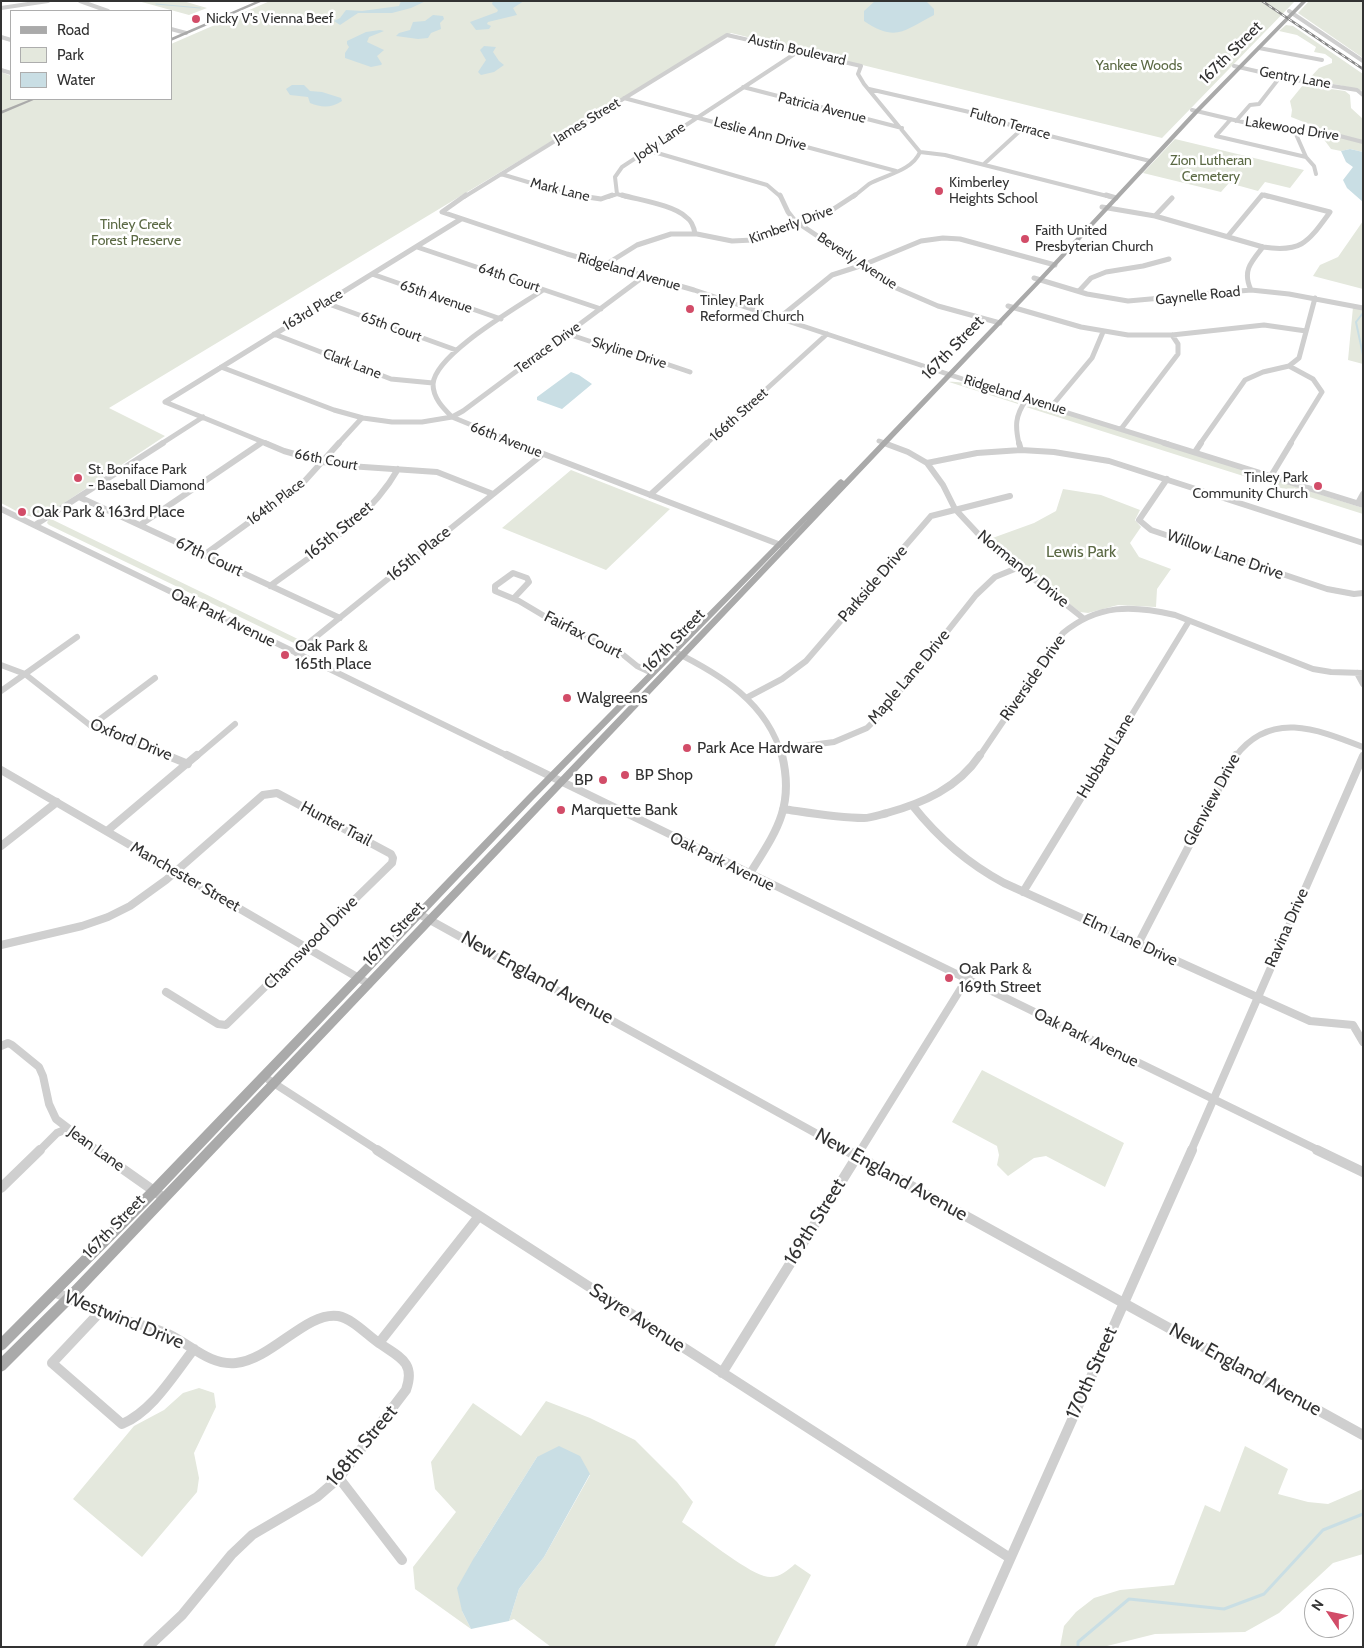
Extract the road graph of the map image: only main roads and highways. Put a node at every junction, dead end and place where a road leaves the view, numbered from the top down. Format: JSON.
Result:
{"nodes":[{"id":1,"x":261,"y":1,"type":"edge"},
{"id":2,"x":1298,"y":1,"type":"edge"},
{"id":3,"x":1305,"y":1,"type":"edge"},
{"id":4,"x":1291,"y":12,"type":"junction"},
{"id":5,"x":172,"y":40,"type":"edge"},
{"id":6,"x":1236,"y":67,"type":"junction"},
{"id":7,"x":32,"y":100,"type":"edge"},
{"id":8,"x":1,"y":113,"type":"edge"},
{"id":9,"x":782,"y":545,"type":"junction"},
{"id":10,"x":555,"y":780,"type":"junction"},
{"id":11,"x":159,"y":1194,"type":"junction"},
{"id":12,"x":1,"y":1345,"type":"edge"},
{"id":13,"x":1,"y":1366,"type":"edge"}],
"edges":[{"from":1,"to":5,"type":"main road"},
{"from":2,"to":4,"type":"main road","name":"167th Street"},
{"from":3,"to":4,"type":"main road","name":"167th Street"},
{"from":4,"to":6,"type":"main road","name":"167th Street"},
{"from":4,"to":6,"type":"main road","name":"167th Street"},
{"from":6,"to":9,"type":"main road","name":"167th Street"},
{"from":7,"to":8,"type":"main road"},
{"from":9,"to":10,"type":"main road","name":"167th Street"},
{"from":9,"to":10,"type":"main road","name":"167th Street"},
{"from":10,"to":11,"type":"main road","name":"167th Street"},
{"from":10,"to":11,"type":"main road","name":"167th Street"},
{"from":11,"to":12,"type":"main road","name":"167th Street"},
{"from":11,"to":13,"type":"main road","name":"167th Street"}]}
